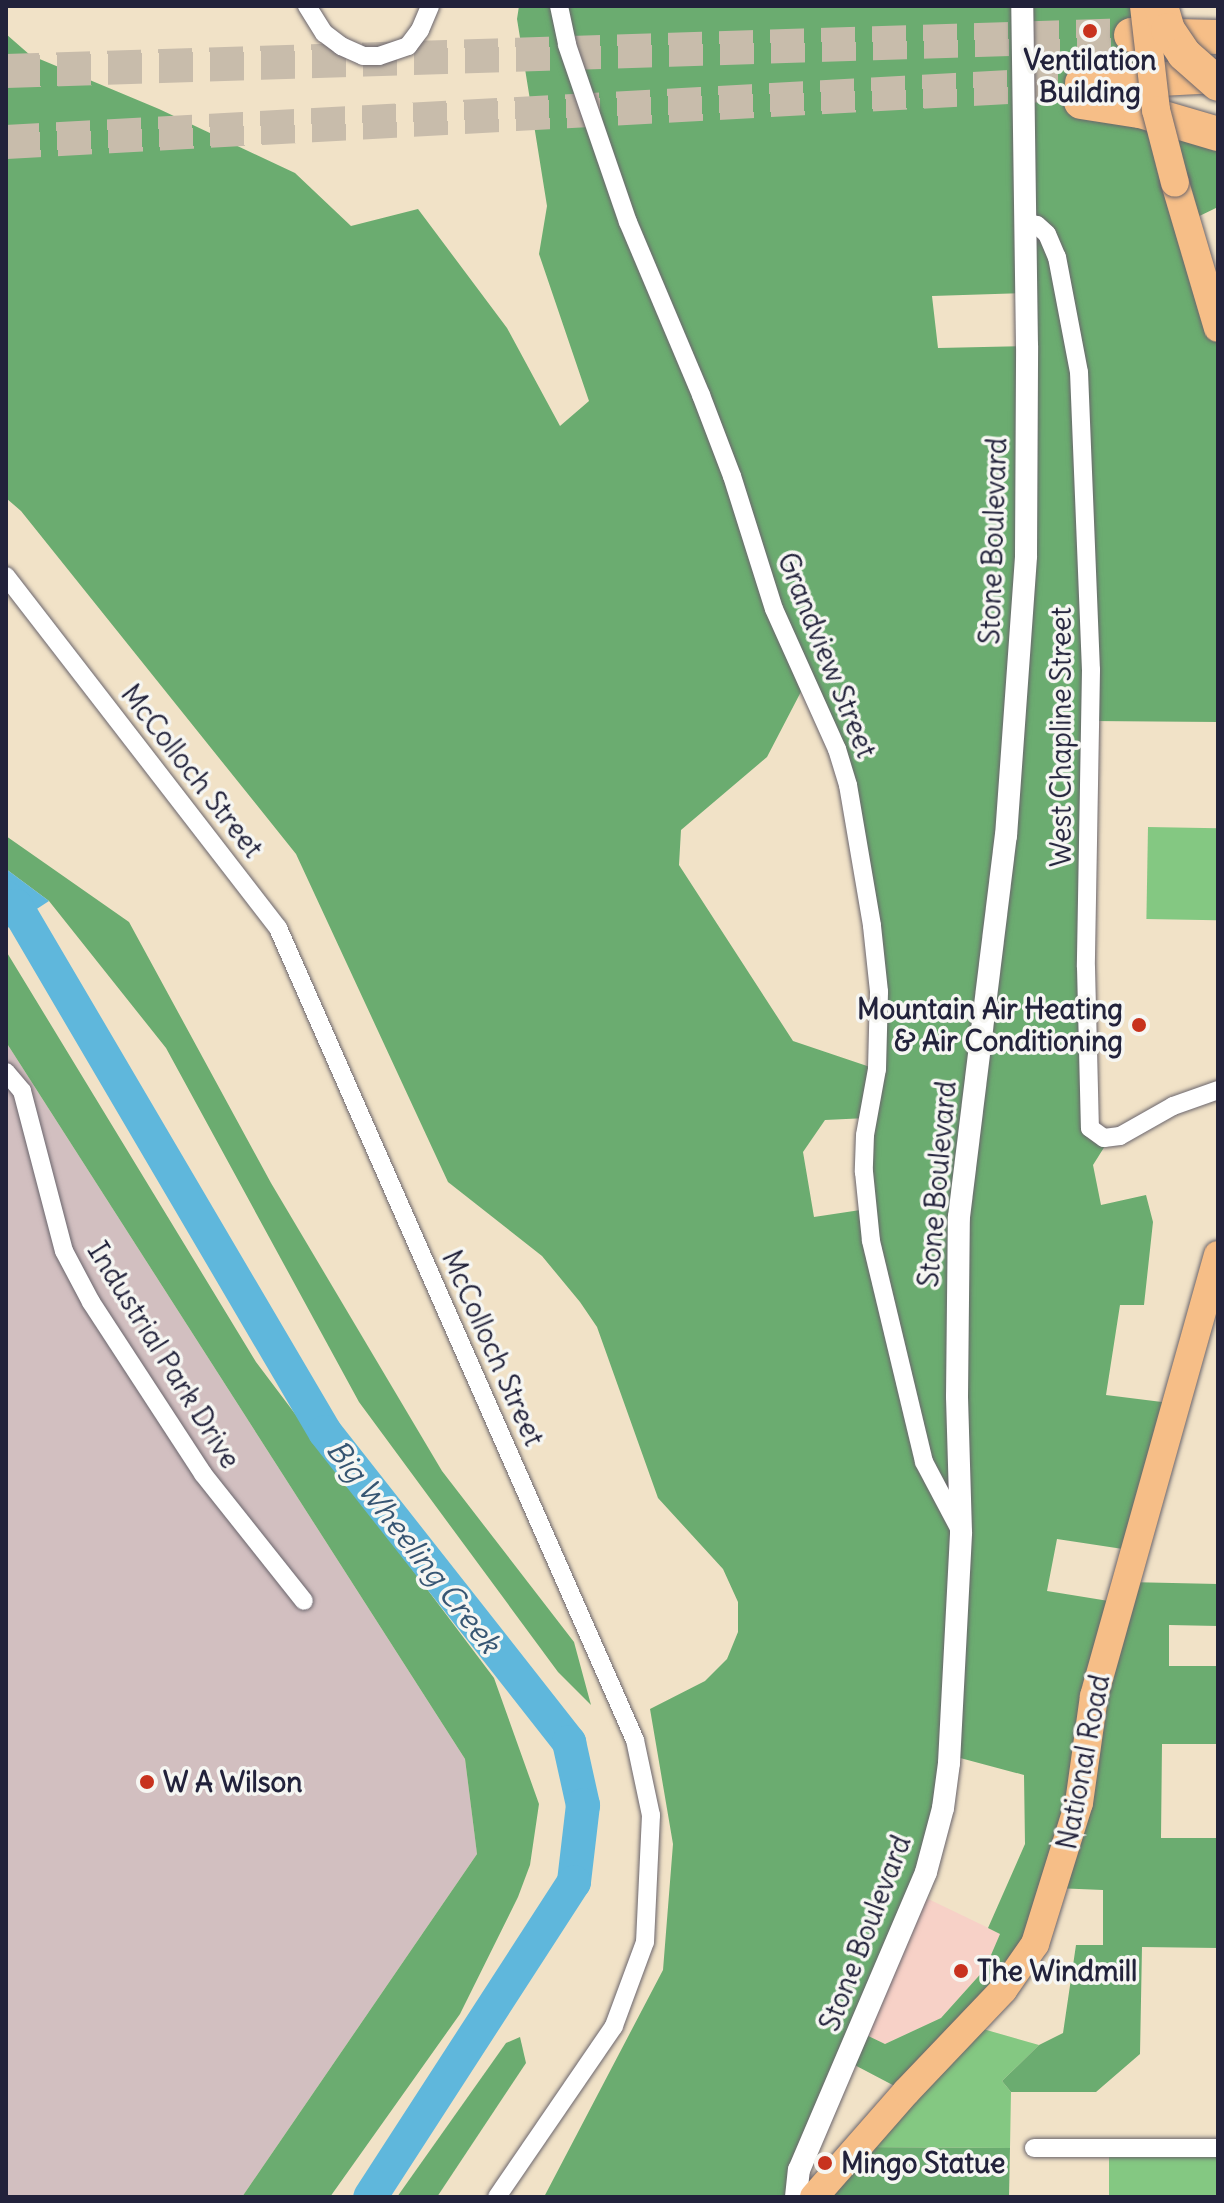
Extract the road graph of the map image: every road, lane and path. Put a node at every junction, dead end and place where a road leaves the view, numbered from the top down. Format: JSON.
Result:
{"nodes":[{"id":1,"x":307,"y":6,"type":"edge"},
{"id":2,"x":430,"y":6,"type":"edge"},
{"id":3,"x":559,"y":6,"type":"edge"},
{"id":4,"x":1022,"y":6,"type":"edge"},
{"id":5,"x":1161,"y":6,"type":"edge"},
{"id":6,"x":1133,"y":17,"type":"edge"},
{"id":7,"x":1218,"y":37,"type":"edge"},
{"id":8,"x":1218,"y":76,"type":"edge"},
{"id":9,"x":1218,"y":84,"type":"edge"},
{"id":10,"x":1218,"y":134,"type":"edge"},
{"id":11,"x":1025,"y":222,"type":"junction"},
{"id":12,"x":1218,"y":328,"type":"edge"},
{"id":13,"x":6,"y":576,"type":"edge"},
{"id":14,"x":6,"y":1072,"type":"edge"},
{"id":15,"x":1218,"y":1090,"type":"edge"},
{"id":16,"x":1218,"y":1255,"type":"edge"},
{"id":17,"x":961,"y":1532,"type":"junction"},
{"id":18,"x":304,"y":1601,"type":"dead end"},
{"id":19,"x":1034,"y":2148,"type":"dead end"},
{"id":20,"x":1218,"y":2148,"type":"edge"},
{"id":21,"x":497,"y":2197,"type":"edge"},
{"id":22,"x":796,"y":2197,"type":"edge"},
{"id":23,"x":814,"y":2197,"type":"edge"}],
"edges":[{"from":1,"to":2,"type":"street"},
{"from":3,"to":17,"type":"street","name":"Grandview Street"},
{"from":4,"to":11,"type":"street","name":"Stone Boulevard"},
{"from":5,"to":9,"type":"highway","bridge":true},
{"from":6,"to":7,"type":"highway"},
{"from":6,"to":12,"type":"main road","bridge":true},
{"from":8,"to":10,"type":"highway"},
{"from":11,"to":15,"type":"street","name":"West Chapline Street"},
{"from":11,"to":17,"type":"street","name":"Stone Boulevard"},
{"from":13,"to":21,"type":"street","name":"McColloch Street"},
{"from":14,"to":18,"type":"street","name":"Industrial Park Drive"},
{"from":16,"to":23,"type":"main road","name":"National Road"},
{"from":17,"to":22,"type":"street","name":"Stone Boulevard"},
{"from":19,"to":20,"type":"street"}]}
